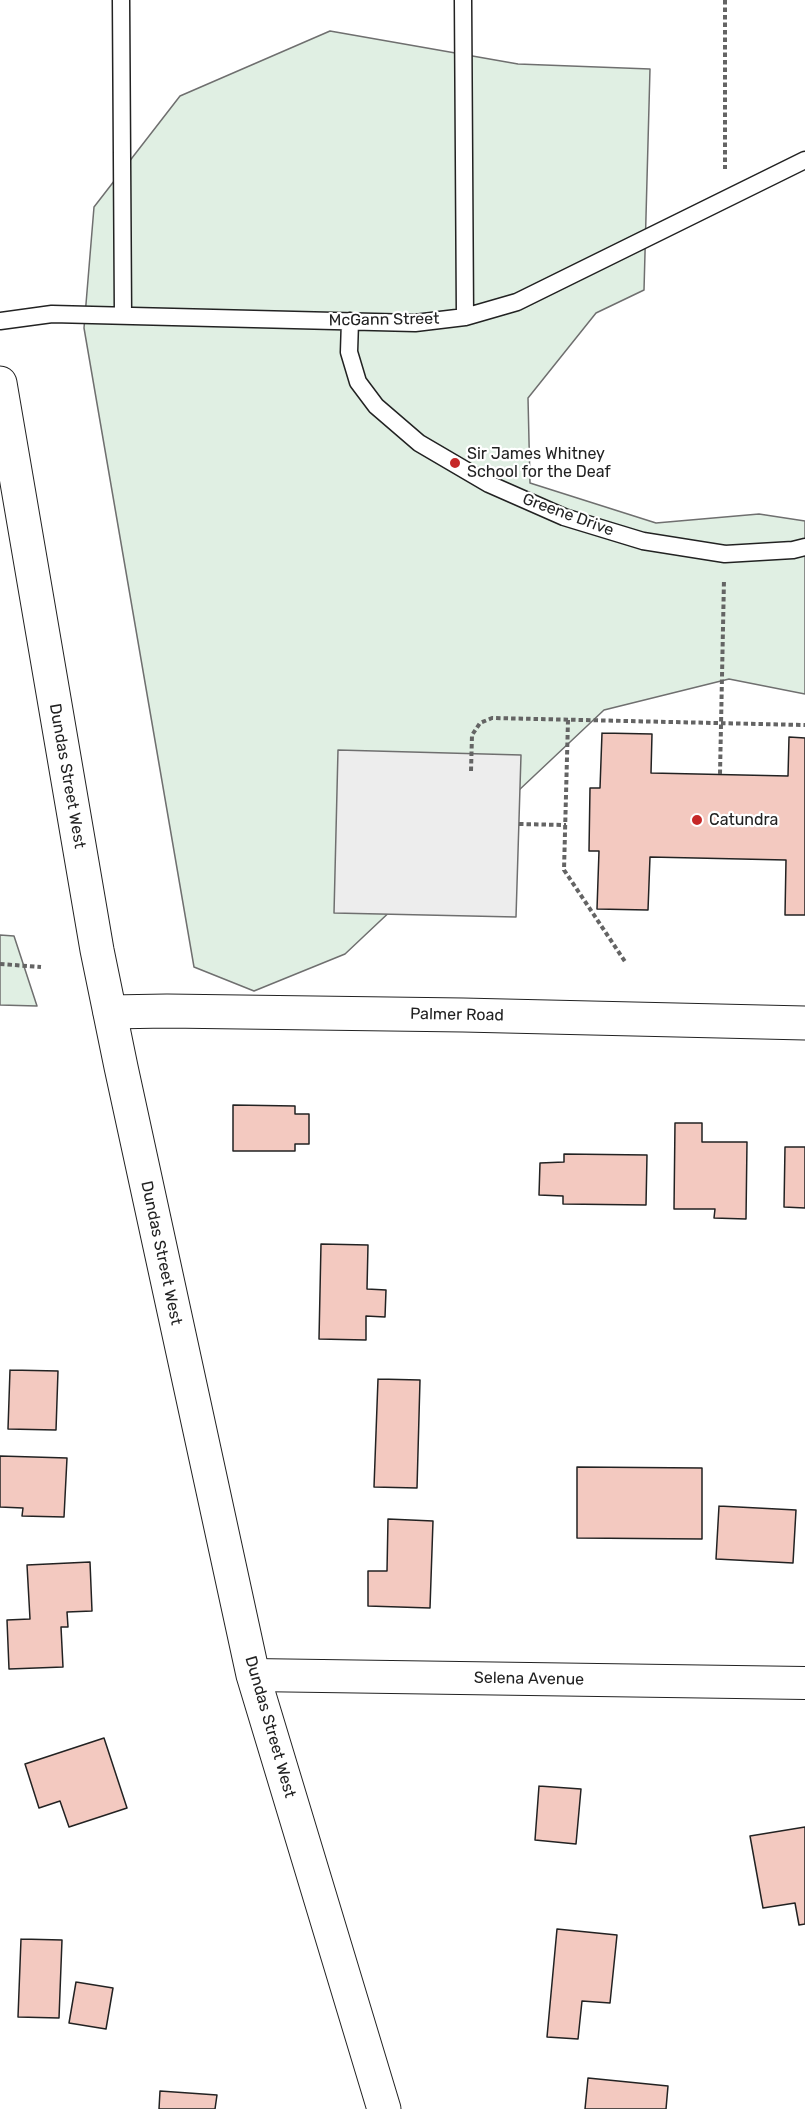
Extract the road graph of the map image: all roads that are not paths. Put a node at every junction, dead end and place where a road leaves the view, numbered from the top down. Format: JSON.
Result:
{"nodes":[{"id":1,"x":121,"y":0,"type":"edge"},
{"id":2,"x":463,"y":0,"type":"edge"},
{"id":3,"x":805,"y":160,"type":"edge"},
{"id":4,"x":123,"y":315,"type":"junction"},
{"id":5,"x":465,"y":317,"type":"junction"},
{"id":6,"x":0,"y":321,"type":"edge"},
{"id":7,"x":350,"y":321,"type":"junction"},
{"id":8,"x":0,"y":383,"type":"edge"},
{"id":9,"x":805,"y":547,"type":"edge"},
{"id":10,"x":110,"y":1012,"type":"junction"},
{"id":11,"x":805,"y":1023,"type":"edge"},
{"id":12,"x":253,"y":1675,"type":"junction"},
{"id":13,"x":805,"y":1683,"type":"edge"},
{"id":14,"x":384,"y":2109,"type":"edge"}],
"edges":[{"from":1,"to":4,"type":"lane"},
{"from":2,"to":5,"type":"lane"},
{"from":3,"to":5,"type":"lane","name":"McGann Street"},
{"from":4,"to":6,"type":"lane","name":"McGann Street"},
{"from":4,"to":7,"type":"lane","name":"McGann Street"},
{"from":5,"to":7,"type":"lane","name":"McGann Street"},
{"from":7,"to":9,"type":"lane","name":"Greene Drive"},
{"from":8,"to":10,"type":"main road","name":"Dundas Street West"},
{"from":10,"to":11,"type":"main road","name":"Palmer Road"},
{"from":10,"to":12,"type":"main road","name":"Dundas Street West"},
{"from":12,"to":13,"type":"street","name":"Selena Avenue"},
{"from":12,"to":14,"type":"main road","name":"Dundas Street West"}]}
